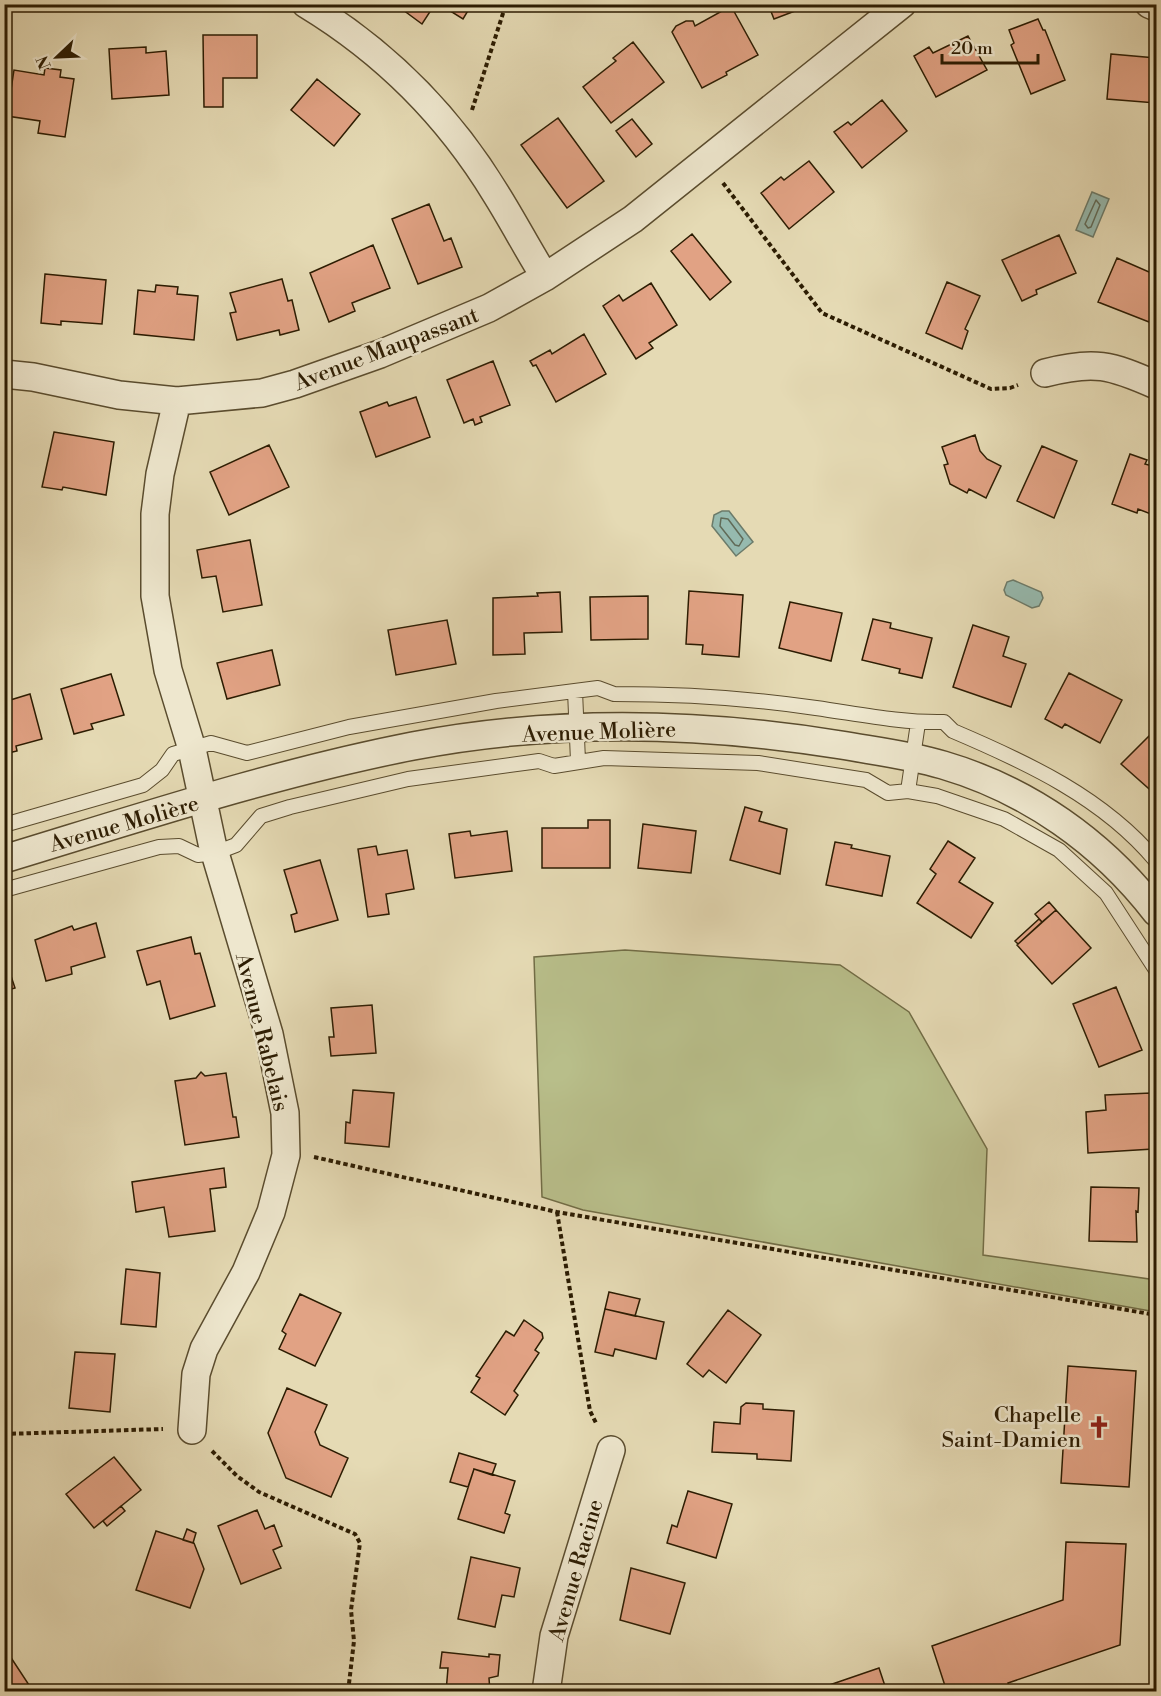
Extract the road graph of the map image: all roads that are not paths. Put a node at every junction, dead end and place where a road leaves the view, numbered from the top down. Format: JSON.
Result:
{"nodes":[{"id":1,"x":306,"y":4,"type":"edge"},
{"id":2,"x":902,"y":4,"type":"edge"},
{"id":3,"x":1149,"y":4,"type":"edge"},
{"id":4,"x":1156,"y":7,"type":"edge"},
{"id":5,"x":544,"y":277,"type":"junction"},
{"id":6,"x":4,"y":374,"type":"edge"},
{"id":7,"x":1045,"y":374,"type":"road end"},
{"id":8,"x":1156,"y":385,"type":"edge"},
{"id":9,"x":177,"y":401,"type":"junction"},
{"id":10,"x":575,"y":691,"type":"junction"},
{"id":11,"x":918,"y":723,"type":"junction"},
{"id":12,"x":576,"y":728,"type":"junction"},
{"id":13,"x":192,"y":749,"type":"junction"},
{"id":14,"x":915,"y":758,"type":"junction"},
{"id":15,"x":578,"y":761,"type":"junction"},
{"id":16,"x":908,"y":791,"type":"junction"},
{"id":17,"x":203,"y":800,"type":"junction"},
{"id":18,"x":4,"y":825,"type":"edge"},
{"id":19,"x":215,"y":853,"type":"junction"},
{"id":20,"x":4,"y":859,"type":"edge"},
{"id":21,"x":1156,"y":861,"type":"edge"},
{"id":22,"x":4,"y":890,"type":"edge"},
{"id":23,"x":1156,"y":912,"type":"edge"},
{"id":24,"x":1156,"y":970,"type":"edge"},
{"id":25,"x":192,"y":1430,"type":"road end"},
{"id":26,"x":611,"y":1450,"type":"road end"},
{"id":27,"x":546,"y":1692,"type":"edge"}],
"edges":[{"from":1,"to":5,"type":"street"},
{"from":2,"to":5,"type":"street","name":"Avenue Maupassant"},
{"from":3,"to":4,"type":"street"},
{"from":5,"to":9,"type":"street","name":"Avenue Maupassant"},
{"from":6,"to":9,"type":"street","name":"Avenue Maupassant"},
{"from":7,"to":8,"type":"street"},
{"from":9,"to":13,"type":"street"},
{"from":10,"to":11,"type":"lane"},
{"from":10,"to":12,"type":"lane"},
{"from":10,"to":13,"type":"lane"},
{"from":11,"to":14,"type":"lane"},
{"from":11,"to":21,"type":"lane"},
{"from":12,"to":14,"type":"street","name":"Avenue Molière"},
{"from":12,"to":15,"type":"lane"},
{"from":12,"to":17,"type":"street","name":"Avenue Molière"},
{"from":13,"to":17,"type":"street"},
{"from":13,"to":18,"type":"lane"},
{"from":14,"to":16,"type":"lane"},
{"from":14,"to":23,"type":"street","name":"Avenue Molière"},
{"from":15,"to":16,"type":"lane"},
{"from":15,"to":19,"type":"lane"},
{"from":16,"to":24,"type":"lane"},
{"from":17,"to":19,"type":"street","name":"Avenue Rabelais"},
{"from":17,"to":20,"type":"street","name":"Avenue Molière"},
{"from":19,"to":22,"type":"lane"},
{"from":19,"to":25,"type":"street","name":"Avenue Rabelais"},
{"from":26,"to":27,"type":"street","name":"Avenue Racine"}]}
